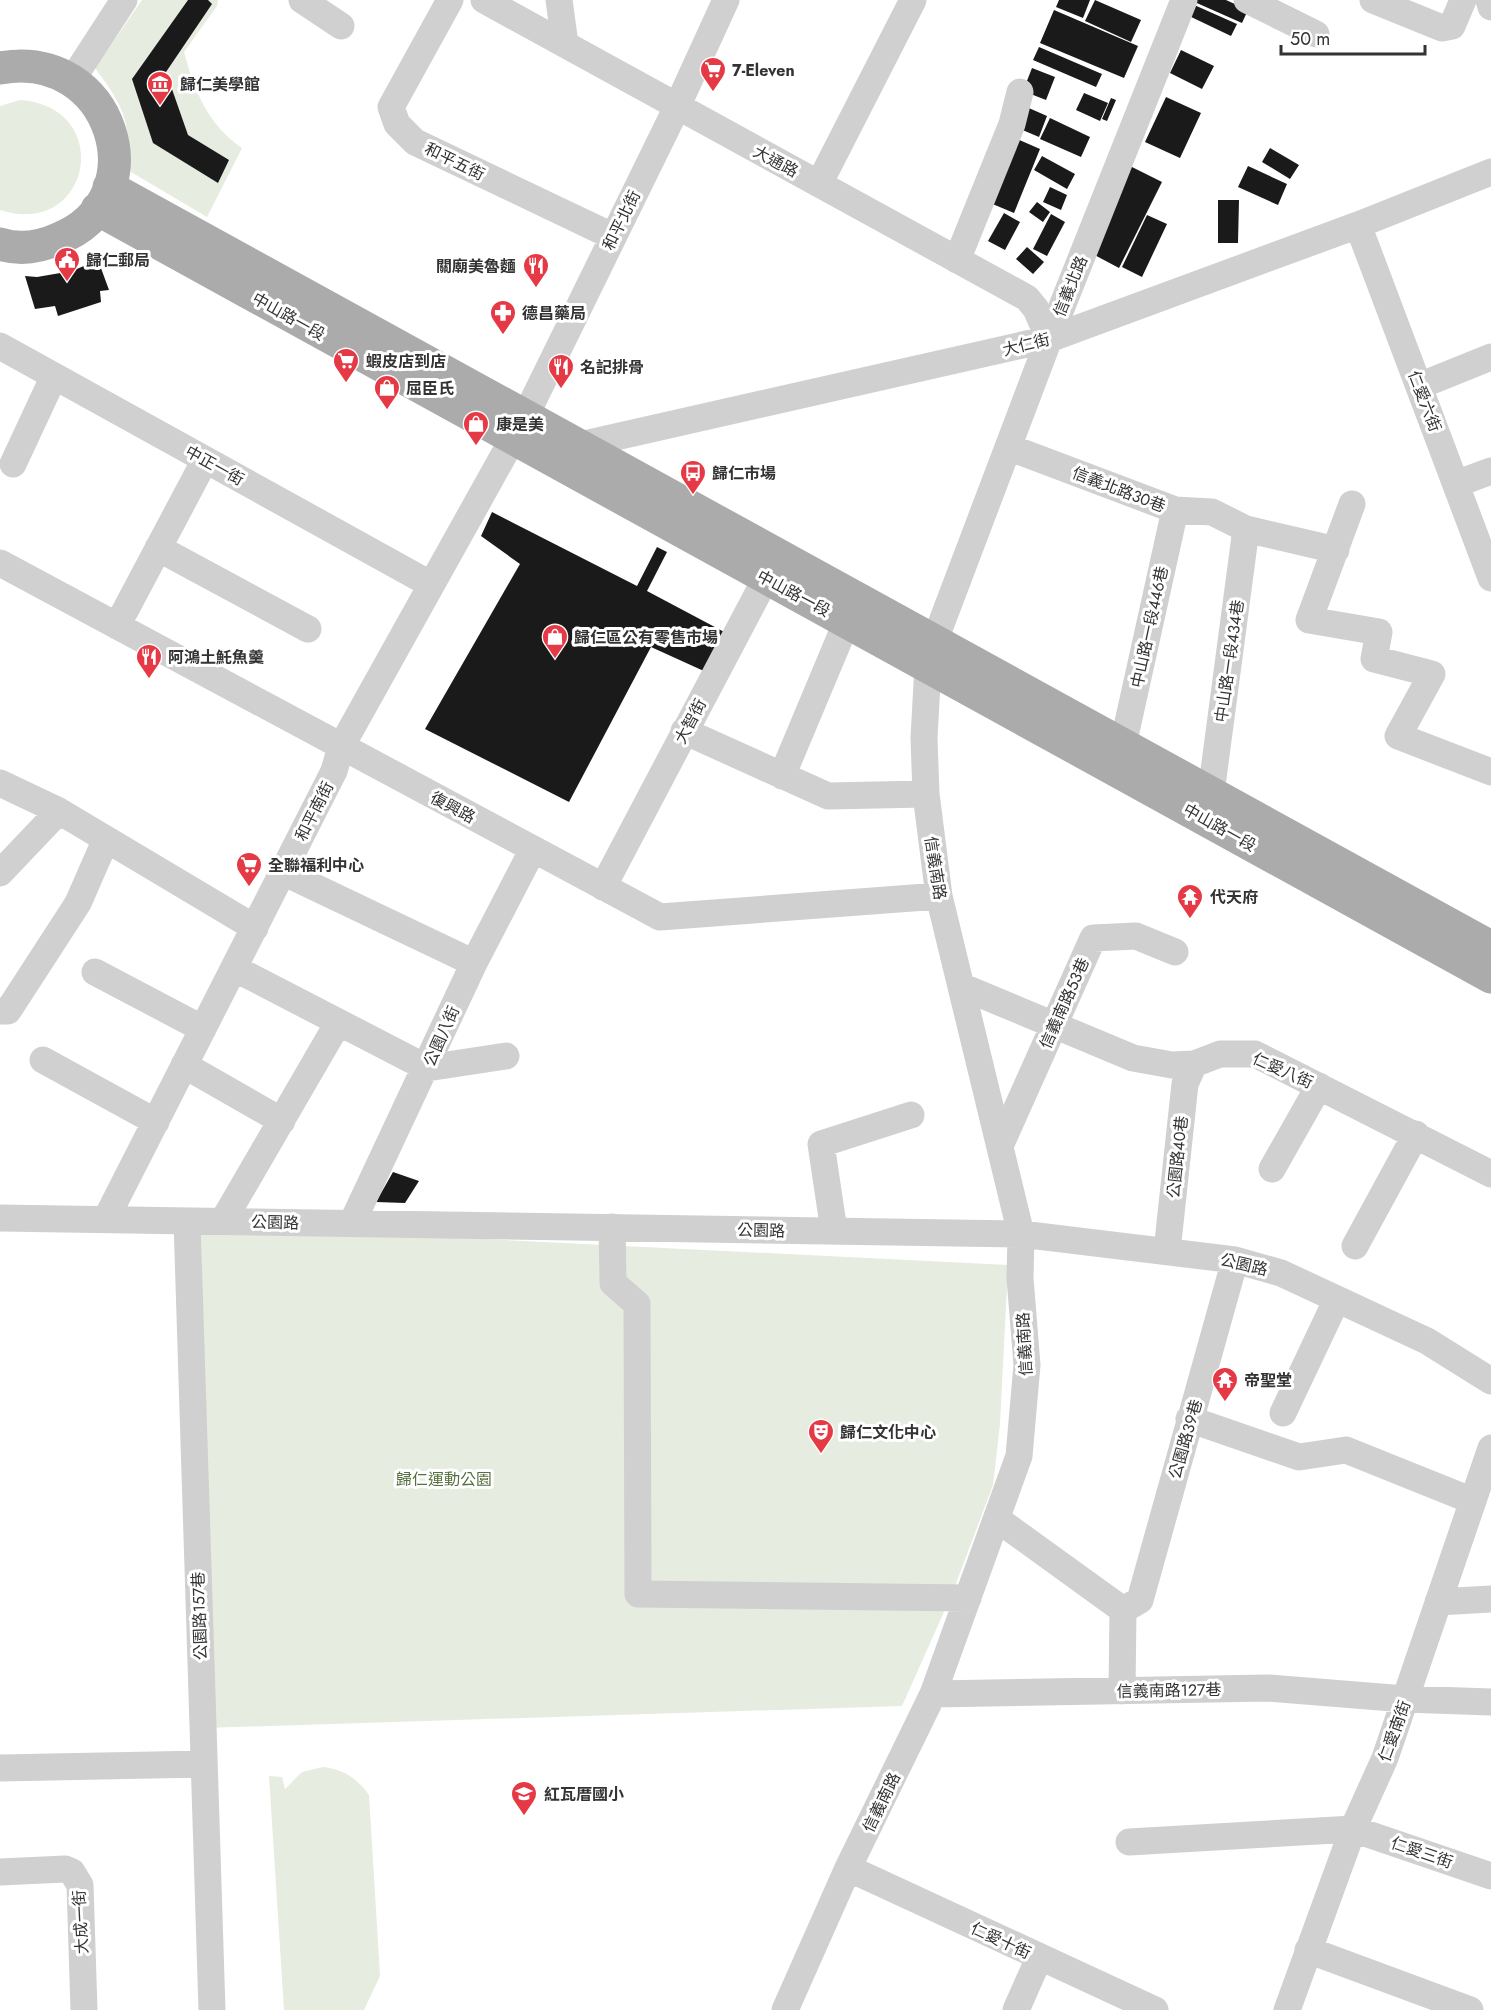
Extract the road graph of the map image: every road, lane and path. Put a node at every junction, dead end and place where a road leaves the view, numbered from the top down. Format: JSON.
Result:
{"nodes":[{"id":1,"x":124,"y":0,"type":"edge"},
{"id":2,"x":302,"y":0,"type":"edge"},
{"id":3,"x":450,"y":0,"type":"edge"},
{"id":4,"x":484,"y":0,"type":"edge"},
{"id":5,"x":559,"y":0,"type":"edge"},
{"id":6,"x":726,"y":0,"type":"edge"},
{"id":7,"x":913,"y":0,"type":"edge"},
{"id":8,"x":1185,"y":0,"type":"edge"},
{"id":9,"x":1247,"y":0,"type":"edge"},
{"id":10,"x":1372,"y":0,"type":"edge"},
{"id":11,"x":1463,"y":0,"type":"edge"},
{"id":12,"x":1489,"y":0,"type":"edge"},
{"id":13,"x":1491,"y":7,"type":"edge"},
{"id":14,"x":342,"y":26,"type":"dead end"},
{"id":15,"x":1317,"y":34,"type":"dead end"},
{"id":16,"x":565,"y":44,"type":"junction"},
{"id":17,"x":0,"y":68,"type":"edge"},
{"id":18,"x":72,"y":80,"type":"junction"},
{"id":19,"x":1020,"y":92,"type":"dead end"},
{"id":20,"x":677,"y":107,"type":"junction"},
{"id":21,"x":1491,"y":172,"type":"edge"},
{"id":22,"x":819,"y":184,"type":"junction"},
{"id":23,"x":103,"y":198,"type":"junction"},
{"id":24,"x":1358,"y":225,"type":"junction"},
{"id":25,"x":612,"y":236,"type":"junction"},
{"id":26,"x":0,"y":244,"type":"edge"},
{"id":27,"x":957,"y":260,"type":"junction"},
{"id":28,"x":1049,"y":339,"type":"junction"},
{"id":29,"x":0,"y":346,"type":"edge"},
{"id":30,"x":1491,"y":357,"type":"edge"},
{"id":31,"x":54,"y":376,"type":"junction"},
{"id":32,"x":1419,"y":386,"type":"junction"},
{"id":33,"x":519,"y":428,"type":"junction"},
{"id":34,"x":578,"y":445,"type":"junction"},
{"id":35,"x":1008,"y":447,"type":"junction"},
{"id":36,"x":543,"y":456,"type":"junction"},
{"id":37,"x":205,"y":460,"type":"junction"},
{"id":38,"x":13,"y":464,"type":"dead end"},
{"id":39,"x":1491,"y":471,"type":"edge"},
{"id":40,"x":1456,"y":484,"type":"junction"},
{"id":41,"x":1352,"y":504,"type":"dead end"},
{"id":42,"x":1175,"y":510,"type":"junction"},
{"id":43,"x":1246,"y":529,"type":"junction"},
{"id":44,"x":158,"y":548,"type":"junction"},
{"id":45,"x":1336,"y":550,"type":"junction"},
{"id":46,"x":0,"y":563,"type":"edge"},
{"id":47,"x":772,"y":566,"type":"junction"},
{"id":48,"x":1490,"y":572,"type":"edge"},
{"id":49,"x":430,"y":585,"type":"junction"},
{"id":50,"x":847,"y":621,"type":"junction"},
{"id":51,"x":117,"y":626,"type":"junction"},
{"id":52,"x":308,"y":629,"type":"dead end"},
{"id":53,"x":931,"y":653,"type":"junction"},
{"id":54,"x":684,"y":732,"type":"junction"},
{"id":55,"x":1123,"y":745,"type":"junction"},
{"id":56,"x":341,"y":747,"type":"junction"},
{"id":57,"x":1491,"y":772,"type":"edge"},
{"id":58,"x":782,"y":776,"type":"junction"},
{"id":59,"x":0,"y":783,"type":"edge"},
{"id":60,"x":1211,"y":793,"type":"junction"},
{"id":61,"x":926,"y":794,"type":"junction"},
{"id":62,"x":58,"y":811,"type":"junction"},
{"id":63,"x":106,"y":839,"type":"junction"},
{"id":64,"x":533,"y":849,"type":"junction"},
{"id":65,"x":283,"y":872,"type":"junction"},
{"id":66,"x":0,"y":873,"type":"edge"},
{"id":67,"x":603,"y":887,"type":"junction"},
{"id":68,"x":939,"y":896,"type":"junction"},
{"id":69,"x":255,"y":928,"type":"junction"},
{"id":70,"x":1491,"y":947,"type":"edge"},
{"id":71,"x":1175,"y":952,"type":"dead end"},
{"id":72,"x":474,"y":963,"type":"junction"},
{"id":73,"x":234,"y":968,"type":"junction"},
{"id":74,"x":94,"y":972,"type":"dead end"},
{"id":75,"x":1491,"y":977,"type":"edge"},
{"id":76,"x":963,"y":987,"type":"junction"},
{"id":77,"x":0,"y":1011,"type":"edge"},
{"id":78,"x":338,"y":1023,"type":"junction"},
{"id":79,"x":1054,"y":1026,"type":"junction"},
{"id":80,"x":203,"y":1029,"type":"junction"},
{"id":81,"x":506,"y":1056,"type":"dead end"},
{"id":82,"x":43,"y":1060,"type":"dead end"},
{"id":83,"x":1194,"y":1064,"type":"junction"},
{"id":84,"x":184,"y":1065,"type":"junction"},
{"id":85,"x":427,"y":1068,"type":"junction"},
{"id":86,"x":1319,"y":1086,"type":"junction"},
{"id":87,"x":911,"y":1115,"type":"dead end"},
{"id":88,"x":282,"y":1121,"type":"junction"},
{"id":89,"x":156,"y":1122,"type":"junction"},
{"id":90,"x":1416,"y":1134,"type":"junction"},
{"id":91,"x":1000,"y":1146,"type":"junction"},
{"id":92,"x":1272,"y":1169,"type":"dead end"},
{"id":93,"x":1491,"y":1174,"type":"edge"},
{"id":94,"x":0,"y":1218,"type":"edge"},
{"id":95,"x":106,"y":1219,"type":"junction"},
{"id":96,"x":187,"y":1221,"type":"junction"},
{"id":97,"x":223,"y":1221,"type":"junction"},
{"id":98,"x":352,"y":1223,"type":"junction"},
{"id":99,"x":612,"y":1227,"type":"junction"},
{"id":100,"x":834,"y":1231,"type":"junction"},
{"id":101,"x":1021,"y":1234,"type":"junction"},
{"id":102,"x":1355,"y":1246,"type":"dead end"},
{"id":103,"x":1167,"y":1251,"type":"junction"},
{"id":104,"x":1235,"y":1260,"type":"junction"},
{"id":105,"x":1337,"y":1299,"type":"junction"},
{"id":106,"x":1491,"y":1381,"type":"edge"},
{"id":107,"x":1283,"y":1413,"type":"dead end"},
{"id":108,"x":1190,"y":1418,"type":"junction"},
{"id":109,"x":1491,"y":1448,"type":"edge"},
{"id":110,"x":1473,"y":1501,"type":"junction"},
{"id":111,"x":997,"y":1519,"type":"junction"},
{"id":112,"x":968,"y":1598,"type":"junction"},
{"id":113,"x":1491,"y":1599,"type":"edge"},
{"id":114,"x":1438,"y":1602,"type":"junction"},
{"id":115,"x":1123,"y":1610,"type":"junction"},
{"id":116,"x":1122,"y":1691,"type":"junction"},
{"id":117,"x":933,"y":1694,"type":"junction"},
{"id":118,"x":1405,"y":1699,"type":"junction"},
{"id":119,"x":1491,"y":1702,"type":"edge"},
{"id":120,"x":204,"y":1764,"type":"junction"},
{"id":121,"x":0,"y":1768,"type":"edge"},
{"id":122,"x":1353,"y":1829,"type":"junction"},
{"id":123,"x":1129,"y":1842,"type":"dead end"},
{"id":124,"x":849,"y":1868,"type":"junction"},
{"id":125,"x":0,"y":1872,"type":"edge"},
{"id":126,"x":1491,"y":1876,"type":"edge"},
{"id":127,"x":1308,"y":1950,"type":"junction"},
{"id":128,"x":1039,"y":1958,"type":"junction"},
{"id":129,"x":84,"y":2010,"type":"edge"},
{"id":130,"x":212,"y":2010,"type":"edge"},
{"id":131,"x":786,"y":2010,"type":"edge"},
{"id":132,"x":1016,"y":2010,"type":"edge"},
{"id":133,"x":1155,"y":2010,"type":"edge"},
{"id":134,"x":1287,"y":2010,"type":"edge"},
{"id":135,"x":1470,"y":2010,"type":"edge"}],
"edges":[{"from":1,"to":18,"type":"street"},
{"from":2,"to":14,"type":"street"},
{"from":3,"to":25,"type":"street","name":"和平五街"},
{"from":4,"to":16,"type":"street","name":"大通路"},
{"from":5,"to":16,"type":"street"},
{"from":6,"to":20,"type":"street","name":"和平北街"},
{"from":7,"to":22,"type":"street"},
{"from":8,"to":28,"type":"street","name":"信義北路"},
{"from":9,"to":15,"type":"street"},
{"from":10,"to":11,"type":"street"},
{"from":12,"to":13,"type":"street"},
{"from":16,"to":20,"type":"street","name":"大通路"},
{"from":17,"to":18,"type":"main road"},
{"from":18,"to":23,"type":"main road"},
{"from":19,"to":27,"type":"street"},
{"from":20,"to":22,"type":"street","name":"大通路"},
{"from":20,"to":25,"type":"street","name":"和平北街"},
{"from":21,"to":24,"type":"street","name":"大仁街"},
{"from":22,"to":27,"type":"street","name":"大通路"},
{"from":23,"to":26,"type":"main road"},
{"from":23,"to":33,"type":"main road","name":"中山路一段"},
{"from":24,"to":28,"type":"street","name":"大仁街"},
{"from":24,"to":32,"type":"street","name":"仁愛六街"},
{"from":25,"to":33,"type":"street","name":"和平北街"},
{"from":27,"to":28,"type":"street","name":"大通路"},
{"from":28,"to":34,"type":"street","name":"大仁街"},
{"from":28,"to":35,"type":"street","name":"信義北路"},
{"from":29,"to":31,"type":"street","name":"中正一街"},
{"from":30,"to":32,"type":"street"},
{"from":31,"to":37,"type":"street","name":"中正一街"},
{"from":31,"to":38,"type":"street"},
{"from":32,"to":40,"type":"street","name":"仁愛六街"},
{"from":33,"to":34,"type":"main road","name":"中山路一段"},
{"from":33,"to":36,"type":"main road","name":"中山路一段"},
{"from":33,"to":49,"type":"street","name":"和平南街"},
{"from":34,"to":36,"type":"street","name":"大仁街"},
{"from":34,"to":47,"type":"main road","name":"中山路一段"},
{"from":35,"to":42,"type":"street","name":"信義北路30巷"},
{"from":35,"to":53,"type":"street","name":"信義北路"},
{"from":36,"to":47,"type":"main road","name":"中山路一段"},
{"from":37,"to":44,"type":"street"},
{"from":37,"to":49,"type":"street","name":"中正一街"},
{"from":39,"to":40,"type":"street"},
{"from":40,"to":48,"type":"street","name":"仁愛六街"},
{"from":41,"to":45,"type":"street"},
{"from":42,"to":43,"type":"street","name":"信義北路30巷"},
{"from":42,"to":55,"type":"street","name":"中山路一段446巷"},
{"from":43,"to":45,"type":"street","name":"信義北路30巷"},
{"from":43,"to":60,"type":"street","name":"中山路一段434巷"},
{"from":44,"to":51,"type":"street"},
{"from":44,"to":52,"type":"street"},
{"from":45,"to":57,"type":"street"},
{"from":46,"to":51,"type":"street","name":"復興路"},
{"from":47,"to":50,"type":"main road","name":"中山路一段"},
{"from":47,"to":53,"type":"main road","name":"中山路一段"},
{"from":47,"to":54,"type":"street","name":"大智街"},
{"from":49,"to":56,"type":"street","name":"和平南街"},
{"from":50,"to":53,"type":"main road","name":"中山路一段"},
{"from":50,"to":58,"type":"street"},
{"from":51,"to":56,"type":"street","name":"復興路"},
{"from":53,"to":55,"type":"main road","name":"中山路一段"},
{"from":53,"to":61,"type":"street","name":"信義南路"},
{"from":53,"to":75,"type":"main road","name":"中山路一段"},
{"from":54,"to":58,"type":"street"},
{"from":54,"to":67,"type":"street","name":"大智街"},
{"from":55,"to":60,"type":"main road","name":"中山路一段"},
{"from":56,"to":64,"type":"street","name":"復興路"},
{"from":56,"to":65,"type":"street","name":"和平南街"},
{"from":58,"to":61,"type":"street"},
{"from":59,"to":62,"type":"street"},
{"from":60,"to":70,"type":"main road","name":"中山路一段"},
{"from":61,"to":68,"type":"street","name":"信義南路"},
{"from":62,"to":63,"type":"street"},
{"from":62,"to":66,"type":"street"},
{"from":63,"to":69,"type":"street"},
{"from":63,"to":77,"type":"street"},
{"from":64,"to":67,"type":"street","name":"復興路"},
{"from":64,"to":72,"type":"street","name":"公園八街"},
{"from":65,"to":69,"type":"street","name":"和平南街"},
{"from":65,"to":72,"type":"street"},
{"from":67,"to":68,"type":"street","name":"復興路"},
{"from":68,"to":76,"type":"street","name":"信義南路"},
{"from":69,"to":73,"type":"street","name":"和平南街"},
{"from":71,"to":79,"type":"street","name":"信義南路53巷"},
{"from":72,"to":85,"type":"street","name":"公園八街"},
{"from":73,"to":78,"type":"street"},
{"from":73,"to":80,"type":"street","name":"和平南街"},
{"from":74,"to":80,"type":"street"},
{"from":76,"to":79,"type":"street","name":"仁愛八街"},
{"from":76,"to":91,"type":"street","name":"信義南路"},
{"from":78,"to":85,"type":"street"},
{"from":78,"to":88,"type":"street"},
{"from":79,"to":83,"type":"street","name":"仁愛八街"},
{"from":79,"to":91,"type":"street","name":"信義南路53巷"},
{"from":80,"to":84,"type":"street","name":"和平南街"},
{"from":81,"to":85,"type":"street"},
{"from":82,"to":89,"type":"street"},
{"from":83,"to":86,"type":"street","name":"仁愛八街"},
{"from":83,"to":103,"type":"street","name":"公園路40巷"},
{"from":84,"to":88,"type":"street"},
{"from":84,"to":89,"type":"street","name":"和平南街"},
{"from":85,"to":98,"type":"street","name":"公園八街"},
{"from":86,"to":90,"type":"street","name":"仁愛八街"},
{"from":86,"to":92,"type":"street"},
{"from":87,"to":100,"type":"street"},
{"from":88,"to":97,"type":"street"},
{"from":89,"to":95,"type":"street","name":"和平南街"},
{"from":90,"to":93,"type":"street","name":"仁愛八街"},
{"from":90,"to":102,"type":"street"},
{"from":91,"to":101,"type":"street","name":"信義南路"},
{"from":94,"to":95,"type":"street","name":"公園路"},
{"from":95,"to":96,"type":"street","name":"公園路"},
{"from":96,"to":97,"type":"street","name":"公園路"},
{"from":96,"to":120,"type":"street","name":"公園路157巷"},
{"from":97,"to":98,"type":"street","name":"公園路"},
{"from":98,"to":99,"type":"street","name":"公園路"},
{"from":99,"to":100,"type":"street","name":"公園路"},
{"from":99,"to":112,"type":"street"},
{"from":100,"to":101,"type":"street","name":"公園路"},
{"from":101,"to":103,"type":"street","name":"公園路"},
{"from":101,"to":111,"type":"street","name":"信義南路"},
{"from":103,"to":104,"type":"street","name":"公園路"},
{"from":104,"to":105,"type":"street","name":"公園路"},
{"from":104,"to":108,"type":"street","name":"公園路39巷"},
{"from":105,"to":106,"type":"street","name":"公園路"},
{"from":105,"to":107,"type":"street"},
{"from":108,"to":110,"type":"street"},
{"from":108,"to":115,"type":"street","name":"公園路39巷"},
{"from":109,"to":110,"type":"street","name":"仁愛南街"},
{"from":110,"to":114,"type":"street","name":"仁愛南街"},
{"from":111,"to":112,"type":"street","name":"信義南路"},
{"from":111,"to":115,"type":"street"},
{"from":112,"to":117,"type":"street","name":"信義南路"},
{"from":113,"to":114,"type":"street"},
{"from":114,"to":118,"type":"street","name":"仁愛南街"},
{"from":115,"to":116,"type":"street"},
{"from":116,"to":117,"type":"street","name":"信義南路127巷"},
{"from":116,"to":118,"type":"street","name":"信義南路127巷"},
{"from":117,"to":124,"type":"street","name":"信義南路"},
{"from":118,"to":119,"type":"street","name":"信義南路127巷"},
{"from":118,"to":122,"type":"street","name":"仁愛南街"},
{"from":120,"to":121,"type":"street"},
{"from":120,"to":130,"type":"street","name":"公園路157巷"},
{"from":122,"to":123,"type":"street"},
{"from":122,"to":126,"type":"street","name":"仁愛三街"},
{"from":122,"to":127,"type":"street","name":"仁愛南街"},
{"from":124,"to":128,"type":"street","name":"仁愛十街"},
{"from":124,"to":131,"type":"street","name":"信義南路"},
{"from":125,"to":129,"type":"street","name":"大成一街"},
{"from":127,"to":134,"type":"street","name":"仁愛南街"},
{"from":127,"to":135,"type":"street"},
{"from":128,"to":132,"type":"street"},
{"from":128,"to":133,"type":"street","name":"仁愛十街"}]}
